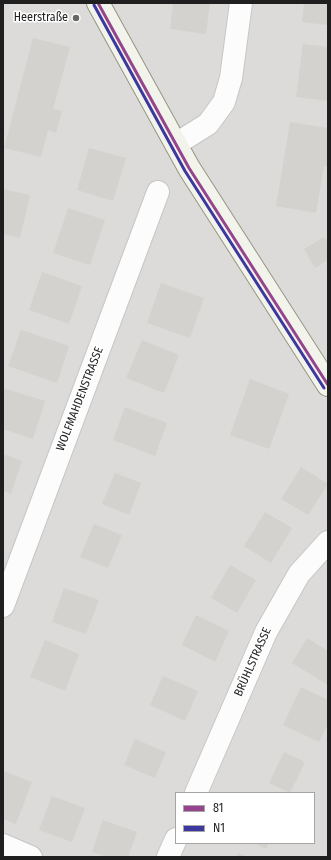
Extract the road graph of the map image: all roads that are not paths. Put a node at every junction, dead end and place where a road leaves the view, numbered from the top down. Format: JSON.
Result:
{"nodes":[{"id":1,"x":98,"y":3,"type":"edge"},
{"id":2,"x":241,"y":3,"type":"edge"},
{"id":3,"x":176,"y":144,"type":"junction"},
{"id":4,"x":158,"y":192,"type":"dead end"},
{"id":5,"x":328,"y":385,"type":"edge"},
{"id":6,"x":328,"y":542,"type":"edge"},
{"id":7,"x":3,"y":606,"type":"edge"},
{"id":8,"x":196,"y":792,"type":"edge"},
{"id":9,"x":175,"y":841,"type":"edge"},
{"id":10,"x":3,"y":845,"type":"edge"},
{"id":11,"x":31,"y":857,"type":"edge"},
{"id":12,"x":168,"y":857,"type":"edge"}],
"edges":[{"from":1,"to":3,"type":"street"},
{"from":2,"to":3,"type":"street"},
{"from":3,"to":5,"type":"street"},
{"from":4,"to":7,"type":"street","name":"WOLFMAHDENSTRASSE"},
{"from":6,"to":8,"type":"street","name":"BRÜHLSTRASSE"},
{"from":9,"to":12,"type":"street"},
{"from":10,"to":11,"type":"street"}]}
